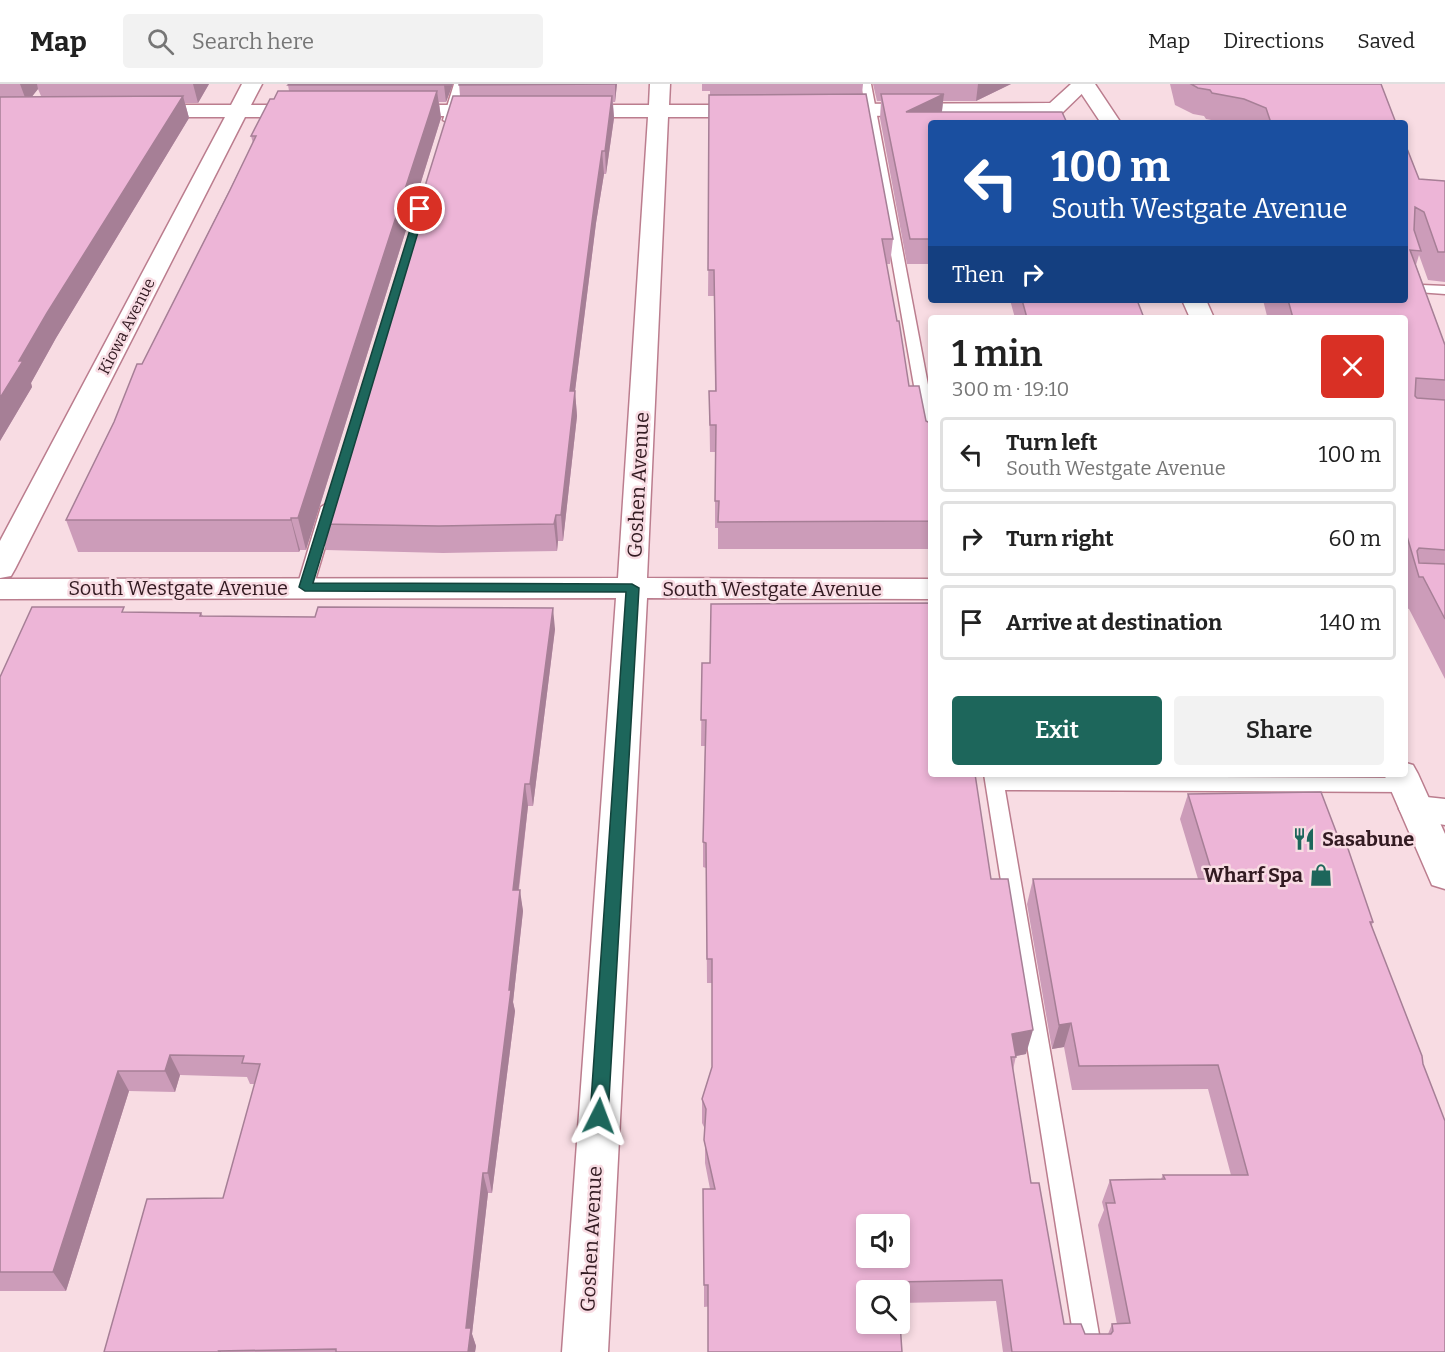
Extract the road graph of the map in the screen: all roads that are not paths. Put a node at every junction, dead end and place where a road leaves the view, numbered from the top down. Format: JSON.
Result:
{"nodes":[{"id":1,"x":252,"y":84,"type":"edge"},
{"id":2,"x":459,"y":84,"type":"edge"},
{"id":3,"x":866,"y":84,"type":"edge"},
{"id":4,"x":1084,"y":84,"type":"edge"},
{"id":5,"x":659,"y":98,"type":"edge"},
{"id":6,"x":803,"y":110,"type":"edge"},
{"id":7,"x":870,"y":110,"type":"junction"},
{"id":8,"x":123,"y":111,"type":"edge"},
{"id":9,"x":237,"y":111,"type":"junction"},
{"id":10,"x":331,"y":111,"type":"edge"},
{"id":11,"x":379,"y":111,"type":"edge"},
{"id":12,"x":450,"y":111,"type":"junction"},
{"id":13,"x":509,"y":111,"type":"edge"},
{"id":14,"x":556,"y":111,"type":"edge"},
{"id":15,"x":769,"y":111,"type":"edge"},
{"id":16,"x":1109,"y":120,"type":"edge"},
{"id":17,"x":444,"y":132,"type":"edge"},
{"id":18,"x":1422,"y":289,"type":"edge"},
{"id":19,"x":1445,"y":290,"type":"edge"},
{"id":20,"x":928,"y":426,"type":"edge"},
{"id":21,"x":333,"y":495,"type":"edge"},
{"id":22,"x":0,"y":569,"type":"edge"},
{"id":23,"x":305,"y":587,"type":"junction"},
{"id":24,"x":632,"y":588,"type":"junction"},
{"id":25,"x":0,"y":589,"type":"edge"},
{"id":26,"x":928,"y":589,"type":"edge"},
{"id":27,"x":994,"y":779,"type":"edge"},
{"id":28,"x":1417,"y":795,"type":"edge"},
{"id":29,"x":1445,"y":875,"type":"edge"},
{"id":30,"x":585,"y":1352,"type":"edge"},
{"id":31,"x":1089,"y":1352,"type":"edge"}],
"edges":[{"from":1,"to":9,"type":"street","name":"Kiowa Avenue"},
{"from":2,"to":12,"type":"lane"},
{"from":3,"to":7,"type":"lane"},
{"from":4,"to":7,"type":"street"},
{"from":4,"to":16,"type":"street"},
{"from":5,"to":14,"type":"street"},
{"from":5,"to":15,"type":"street"},
{"from":5,"to":24,"type":"street","name":"Goshen Avenue"},
{"from":6,"to":7,"type":"street"},
{"from":7,"to":20,"type":"lane"},
{"from":8,"to":9,"type":"street"},
{"from":9,"to":10,"type":"street"},
{"from":9,"to":22,"type":"street","name":"Kiowa Avenue"},
{"from":11,"to":12,"type":"street"},
{"from":12,"to":13,"type":"street"},
{"from":12,"to":17,"type":"lane"},
{"from":18,"to":19,"type":"lane"},
{"from":21,"to":23,"type":"lane"},
{"from":23,"to":24,"type":"street","name":"South Westgate Avenue"},
{"from":23,"to":25,"type":"street","name":"South Westgate Avenue"},
{"from":24,"to":26,"type":"street","name":"South Westgate Avenue"},
{"from":24,"to":30,"type":"street","name":"Goshen Avenue"},
{"from":27,"to":28,"type":"lane"},
{"from":27,"to":31,"type":"lane"},
{"from":28,"to":29,"type":"street"}]}
